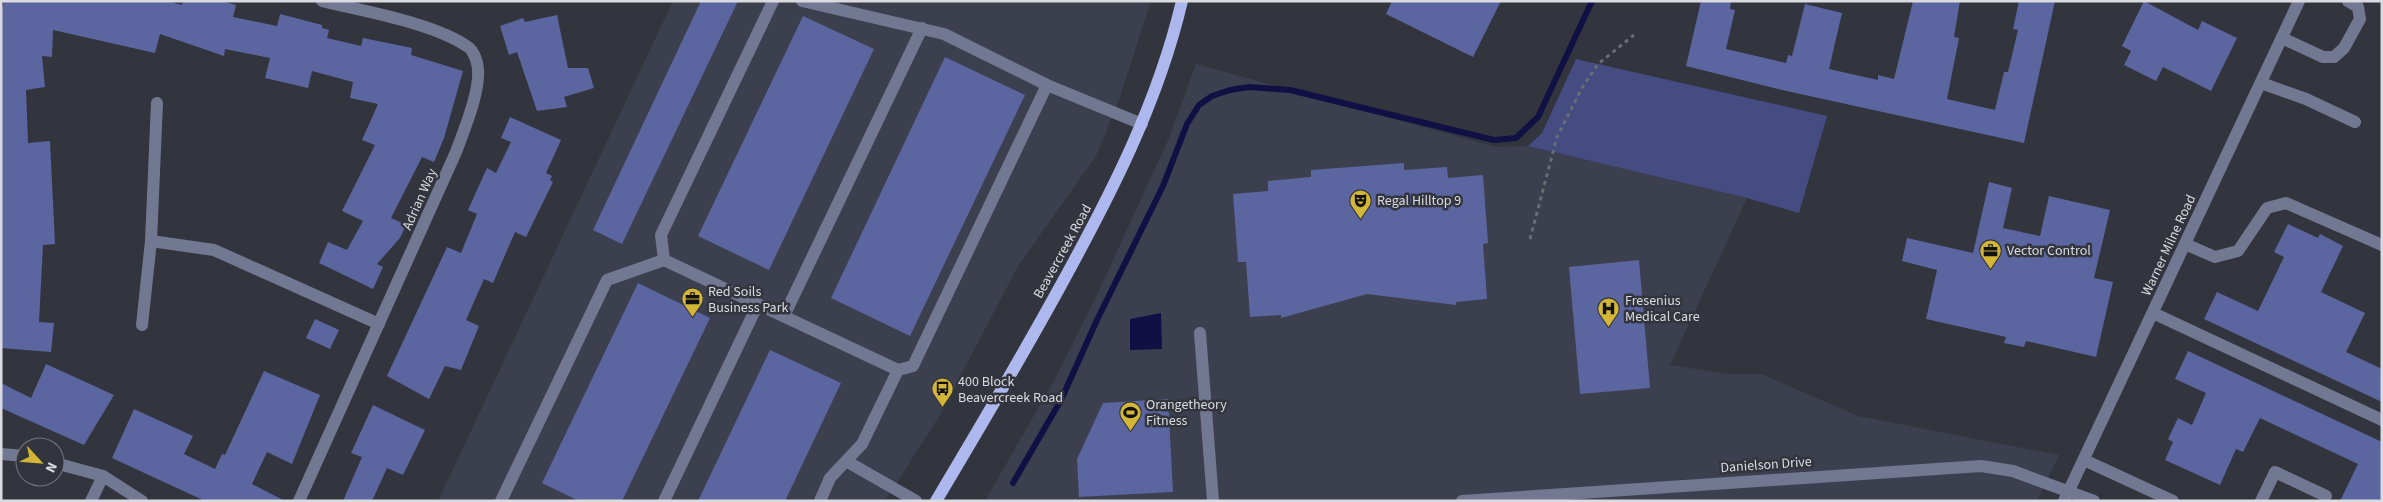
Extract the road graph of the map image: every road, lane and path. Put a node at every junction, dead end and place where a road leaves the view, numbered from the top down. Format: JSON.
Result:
{"nodes":[{"id":1,"x":322,"y":1,"type":"edge"},
{"id":2,"x":772,"y":1,"type":"edge"},
{"id":3,"x":802,"y":1,"type":"edge"},
{"id":4,"x":1182,"y":1,"type":"edge"},
{"id":5,"x":2299,"y":1,"type":"edge"},
{"id":6,"x":2348,"y":1,"type":"edge"},
{"id":7,"x":922,"y":28,"type":"junction"},
{"id":8,"x":1634,"y":34,"type":"dead end"},
{"id":9,"x":2282,"y":38,"type":"junction"},
{"id":10,"x":2261,"y":83,"type":"junction"},
{"id":11,"x":1048,"y":85,"type":"junction"},
{"id":12,"x":156,"y":103,"type":"dead end"},
{"id":13,"x":2355,"y":122,"type":"dead end"},
{"id":14,"x":1142,"y":124,"type":"junction"},
{"id":15,"x":1530,"y":239,"type":"dead end"},
{"id":16,"x":150,"y":241,"type":"junction"},
{"id":17,"x":2185,"y":244,"type":"junction"},
{"id":18,"x":2382,"y":245,"type":"edge"},
{"id":19,"x":664,"y":260,"type":"junction"},
{"id":20,"x":758,"y":304,"type":"junction"},
{"id":21,"x":2153,"y":313,"type":"junction"},
{"id":22,"x":784,"y":316,"type":"junction"},
{"id":23,"x":379,"y":324,"type":"junction"},
{"id":24,"x":142,"y":326,"type":"dead end"},
{"id":25,"x":1200,"y":333,"type":"dead end"},
{"id":26,"x":898,"y":370,"type":"junction"},
{"id":27,"x":2382,"y":420,"type":"edge"},
{"id":28,"x":1,"y":454,"type":"edge"},
{"id":29,"x":15,"y":455,"type":"edge"},
{"id":30,"x":2084,"y":460,"type":"junction"},
{"id":31,"x":846,"y":461,"type":"junction"},
{"id":32,"x":65,"y":466,"type":"edge"},
{"id":33,"x":103,"y":476,"type":"junction"},
{"id":34,"x":2066,"y":496,"type":"edge"},
{"id":35,"x":2326,"y":496,"type":"dead end"},
{"id":36,"x":91,"y":501,"type":"edge"},
{"id":37,"x":142,"y":501,"type":"edge"},
{"id":38,"x":299,"y":501,"type":"edge"},
{"id":39,"x":501,"y":501,"type":"edge"},
{"id":40,"x":664,"y":501,"type":"edge"},
{"id":41,"x":820,"y":501,"type":"edge"},
{"id":42,"x":916,"y":501,"type":"edge"},
{"id":43,"x":936,"y":501,"type":"edge"},
{"id":44,"x":1213,"y":501,"type":"edge"},
{"id":45,"x":1462,"y":501,"type":"edge"},
{"id":46,"x":2094,"y":501,"type":"edge"},
{"id":47,"x":2173,"y":501,"type":"edge"},
{"id":48,"x":2262,"y":501,"type":"edge"}],
"edges":[{"from":1,"to":23,"type":"street","name":"Adrian Way"},
{"from":2,"to":19,"type":"street"},
{"from":3,"to":7,"type":"street"},
{"from":4,"to":14,"type":"main road","name":"Beavercreek Road"},
{"from":5,"to":9,"type":"street","name":"Warner Milne Road"},
{"from":6,"to":9,"type":"street"},
{"from":7,"to":11,"type":"street"},
{"from":7,"to":22,"type":"street"},
{"from":8,"to":15,"type":"path"},
{"from":9,"to":10,"type":"street","name":"Warner Milne Road"},
{"from":10,"to":13,"type":"street"},
{"from":10,"to":17,"type":"street","name":"Warner Milne Road"},
{"from":11,"to":14,"type":"street"},
{"from":11,"to":26,"type":"street"},
{"from":12,"to":16,"type":"street"},
{"from":14,"to":43,"type":"main road","name":"Beavercreek Road"},
{"from":16,"to":23,"type":"street"},
{"from":16,"to":24,"type":"street"},
{"from":17,"to":18,"type":"street"},
{"from":17,"to":21,"type":"street","name":"Warner Milne Road"},
{"from":19,"to":20,"type":"street"},
{"from":19,"to":39,"type":"street"},
{"from":20,"to":22,"type":"street"},
{"from":20,"to":40,"type":"street"},
{"from":21,"to":27,"type":"street"},
{"from":21,"to":30,"type":"street","name":"Warner Milne Road"},
{"from":22,"to":26,"type":"street"},
{"from":23,"to":38,"type":"street","name":"Adrian Way"},
{"from":25,"to":44,"type":"street"},
{"from":26,"to":31,"type":"street"},
{"from":28,"to":29,"type":"street"},
{"from":30,"to":34,"type":"street","name":"Warner Milne Road"},
{"from":30,"to":47,"type":"street"},
{"from":31,"to":41,"type":"street"},
{"from":31,"to":42,"type":"street"},
{"from":32,"to":33,"type":"street"},
{"from":33,"to":36,"type":"street"},
{"from":33,"to":37,"type":"street"},
{"from":34,"to":45,"type":"street","name":"Danielson Drive"},
{"from":34,"to":46,"type":"street","name":"Danielson Drive"},
{"from":35,"to":48,"type":"street"}]}
